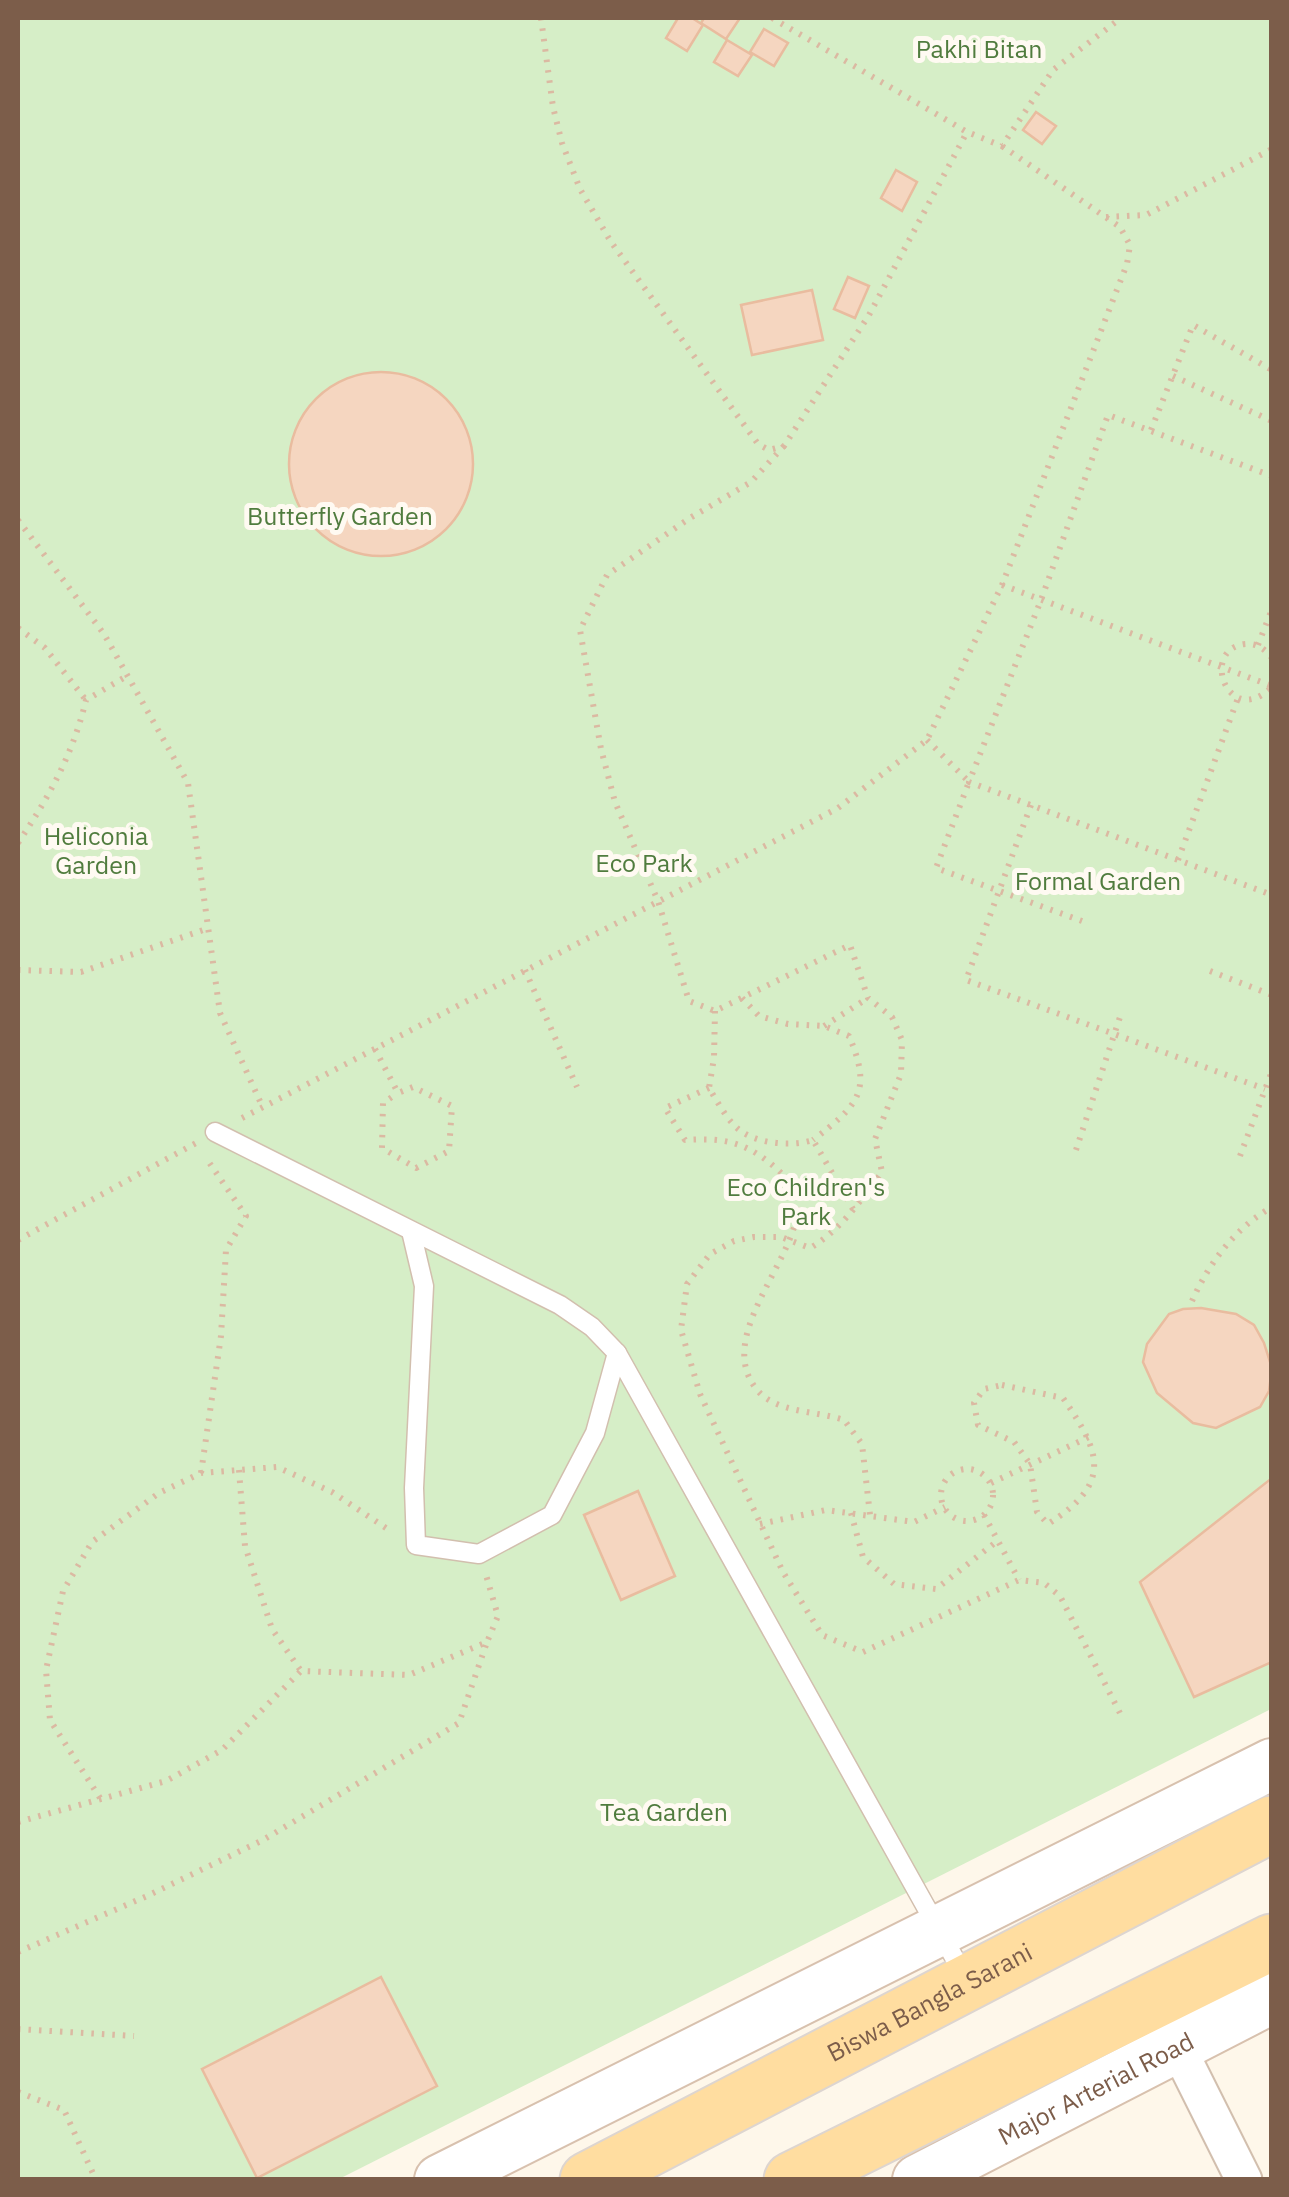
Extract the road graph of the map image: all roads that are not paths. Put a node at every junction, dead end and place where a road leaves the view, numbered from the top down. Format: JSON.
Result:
{"nodes":[{"id":1,"x":215,"y":1132,"type":"road end"},
{"id":2,"x":412,"y":1231,"type":"junction"},
{"id":3,"x":616,"y":1353,"type":"junction"},
{"id":4,"x":1272,"y":1764,"type":"edge"},
{"id":5,"x":1272,"y":1824,"type":"edge"},
{"id":6,"x":940,"y":1929,"type":"junction"},
{"id":7,"x":1272,"y":1942,"type":"edge"},
{"id":8,"x":968,"y":1982,"type":"junction"},
{"id":9,"x":1272,"y":1998,"type":"edge"},
{"id":10,"x":1178,"y":2048,"type":"junction"},
{"id":11,"x":440,"y":2180,"type":"edge"},
{"id":12,"x":588,"y":2180,"type":"edge"},
{"id":13,"x":792,"y":2180,"type":"edge"},
{"id":14,"x":918,"y":2180,"type":"edge"},
{"id":15,"x":1244,"y":2180,"type":"edge"}],
"edges":[{"from":1,"to":2,"type":"lane"},
{"from":2,"to":3,"type":"lane"},
{"from":2,"to":3,"type":"lane"},
{"from":3,"to":6,"type":"lane"},
{"from":4,"to":6,"type":"street"},
{"from":5,"to":8,"type":"main road","name":"Biswa Bangla Sarani"},
{"from":6,"to":8,"type":"lane"},
{"from":6,"to":11,"type":"street"},
{"from":7,"to":13,"type":"main road"},
{"from":8,"to":12,"type":"main road","name":"Biswa Bangla Sarani"},
{"from":9,"to":10,"type":"street","name":"Major Arterial Road"},
{"from":10,"to":14,"type":"street","name":"Major Arterial Road"},
{"from":10,"to":15,"type":"street"}]}
